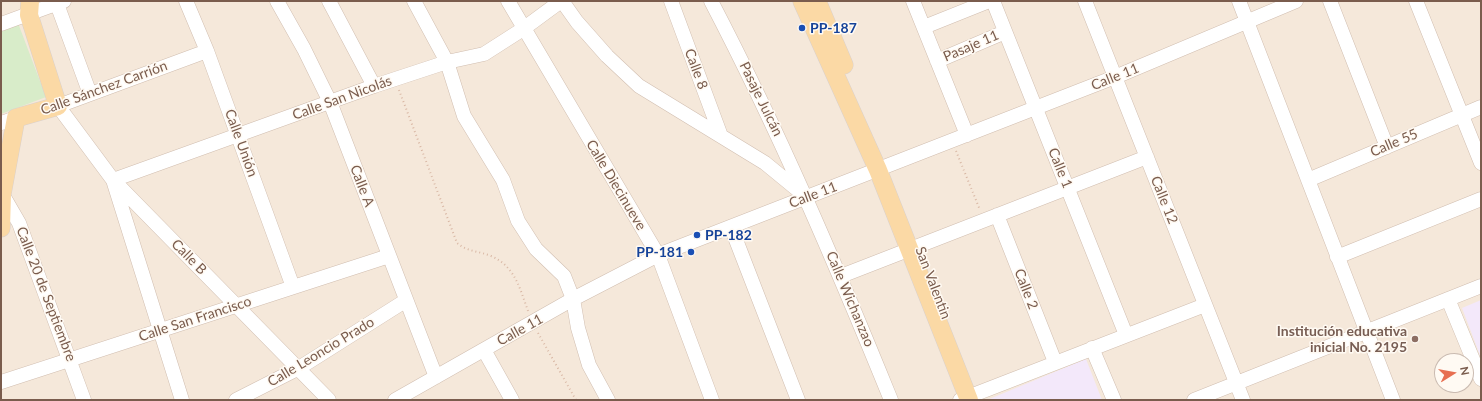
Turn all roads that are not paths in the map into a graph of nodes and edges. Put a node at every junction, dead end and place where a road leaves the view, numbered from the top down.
1 (186, 1) edge
2 (277, 1) edge
3 (329, 1) edge
4 (414, 1) edge
5 (508, 1) edge
6 (562, 1) edge
7 (671, 1) edge
8 (712, 1) edge
9 (802, 1) edge
10 (817, 1) edge
11 (913, 1) edge
12 (989, 1) edge
13 (993, 1) edge
14 (1084, 1) edge
15 (1238, 1) edge
16 (1296, 1) edge
17 (1330, 1) edge
18 (1416, 1) edge
19 (60, 2) edge
20 (27, 6) edge
21 (1247, 23) junction
22 (1, 24) edge
23 (924, 27) junction
24 (523, 29) junction
25 (1005, 32) junction
26 (207, 50) junction
27 (937, 61) junction
28 (447, 62) junction
29 (1115, 78) junction
30 (374, 86) junction
31 (90, 94) junction
32 (330, 102) junction
33 (58, 106) junction
34 (1481, 107) edge
35 (1036, 108) junction
36 (1461, 115) junction
37 (9, 120) edge
38 (238, 135) junction
39 (967, 135) junction
40 (721, 136) junction
41 (1387, 147) junction
42 (1146, 156) junction
43 (1481, 163) edge
44 (882, 168) junction
45 (113, 180) junction
46 (1308, 180) junction
47 (1068, 188) junction
48 (2, 193) edge
49 (807, 198) junction
50 (1481, 199) edge
51 (991, 217) junction
52 (1, 222) edge
53 (731, 227) junction
54 (914, 247) junction
55 (389, 256) junction
56 (658, 256) junction
57 (1337, 257) junction
58 (841, 276) junction
59 (1481, 286) edge
60 (293, 287) junction
61 (573, 299) junction
62 (1448, 299) junction
63 (405, 301) junction
64 (1205, 305) junction
65 (237, 306) junction
66 (161, 330) junction
67 (1366, 332) junction
68 (1126, 335) junction
69 (1092, 348) junction
70 (484, 350) junction
71 (71, 360) junction
72 (1055, 362) junction
73 (299, 368) junction
74 (436, 377) junction
75 (1481, 379) edge
76 (1, 382) edge
77 (1236, 383) junction
78 (970, 398) edge
79 (84, 400) edge
80 (182, 400) edge
81 (236, 400) edge
82 (329, 400) edge
83 (395, 400) edge
84 (511, 400) edge
85 (608, 400) edge
86 (712, 400) edge
87 (798, 400) edge
88 (891, 400) edge
89 (1114, 400) edge
90 (1194, 400) edge
91 (1243, 400) edge
92 (1393, 400) edge

1 - 26 street, Calle Unión
2 - 32 street, Calle A
3 - 30 street
4 - 28 street
5 - 24 street, Calle Diecinueve
6 - 24 street, Calle San Nicolás
6 - 40 street
7 - 40 street, Calle 8
8 - 49 street, Pasaje Julcán
9 - 44 main road
10 - 44 main road
11 - 23 street
12 - 23 street
13 - 25 street, Calle 1
14 - 29 street, Calle 12
15 - 21 street
16 - 21 street, Calle 11
17 - 41 street
18 - 36 street
19 - 20 street
19 - 31 street
20 - 22 street
20 - 33 main road
21 - 29 street, Calle 11
21 - 46 street
23 - 27 street
24 - 28 street, Calle San Nicolás
24 - 56 street, Calle Diecinueve
25 - 27 street, Pasaje 11
25 - 35 street, Calle 1
26 - 31 street, Calle Sánchez Carrión
26 - 38 street, Calle Unión
27 - 39 street
28 - 30 street, Calle San Nicolás
28 - 61 street
29 - 35 street, Calle 11
29 - 42 street, Calle 12
30 - 32 street, Calle San Nicolás
31 - 33 street, Calle Sánchez Carrión
32 - 38 street, Calle San Nicolás
32 - 55 street, Calle A
33 - 37 main road, Calle Sánchez Carrión
33 - 45 street, Calle B
34 - 36 street, Calle 55
35 - 39 street, Calle 11
35 - 47 street, Calle 1
36 - 41 street, Calle 55
36 - 43 street
37 - 48 main road
38 - 45 street, Calle San Nicolás
38 - 60 street, Calle Unión
39 - 44 street, Calle 11
40 - 49 street
41 - 46 street, Calle 55
42 - 47 street
42 - 64 street, Calle 12
44 - 49 street, Calle 11
44 - 54 main road, San Valentin
45 - 65 street, Calle B
45 - 66 street
46 - 57 street
47 - 51 street
47 - 68 street, Calle 1
48 - 52 main road
48 - 71 street, Calle 20 de Septiembre
49 - 53 street, Calle 11
49 - 58 street, Calle Wichanzao
50 - 57 street
51 - 54 street
51 - 72 street, Calle 2
53 - 56 street, Calle 11
53 - 87 street
54 - 58 street
54 - 78 main road, San Valentin
55 - 60 street, Calle San Francisco
55 - 63 street, Calle A
56 - 61 street, Calle 11
56 - 86 street, Calle Diecinueve
57 - 67 street
58 - 88 street, Calle Wichanzao
59 - 62 street
60 - 65 street, Calle San Francisco
61 - 70 street, Calle 11
61 - 85 street
62 - 67 street
62 - 75 street
63 - 73 street, Calle Leoncio Prado
63 - 74 street, Calle A
64 - 68 street
64 - 77 street, Calle 12
65 - 66 street, Calle San Francisco
65 - 73 street, Calle B
66 - 71 street, Calle San Francisco
66 - 80 street
67 - 77 street
67 - 92 street
68 - 69 street
69 - 72 street
69 - 89 street
70 - 74 street, Calle 11
70 - 84 street
71 - 76 street, Calle San Francisco
71 - 79 street, Calle 20 de Septiembre
72 - 78 street
73 - 81 street, Calle Leoncio Prado
73 - 82 street, Calle B
74 - 83 street, Calle 11
77 - 90 street
77 - 91 street, Calle 12

